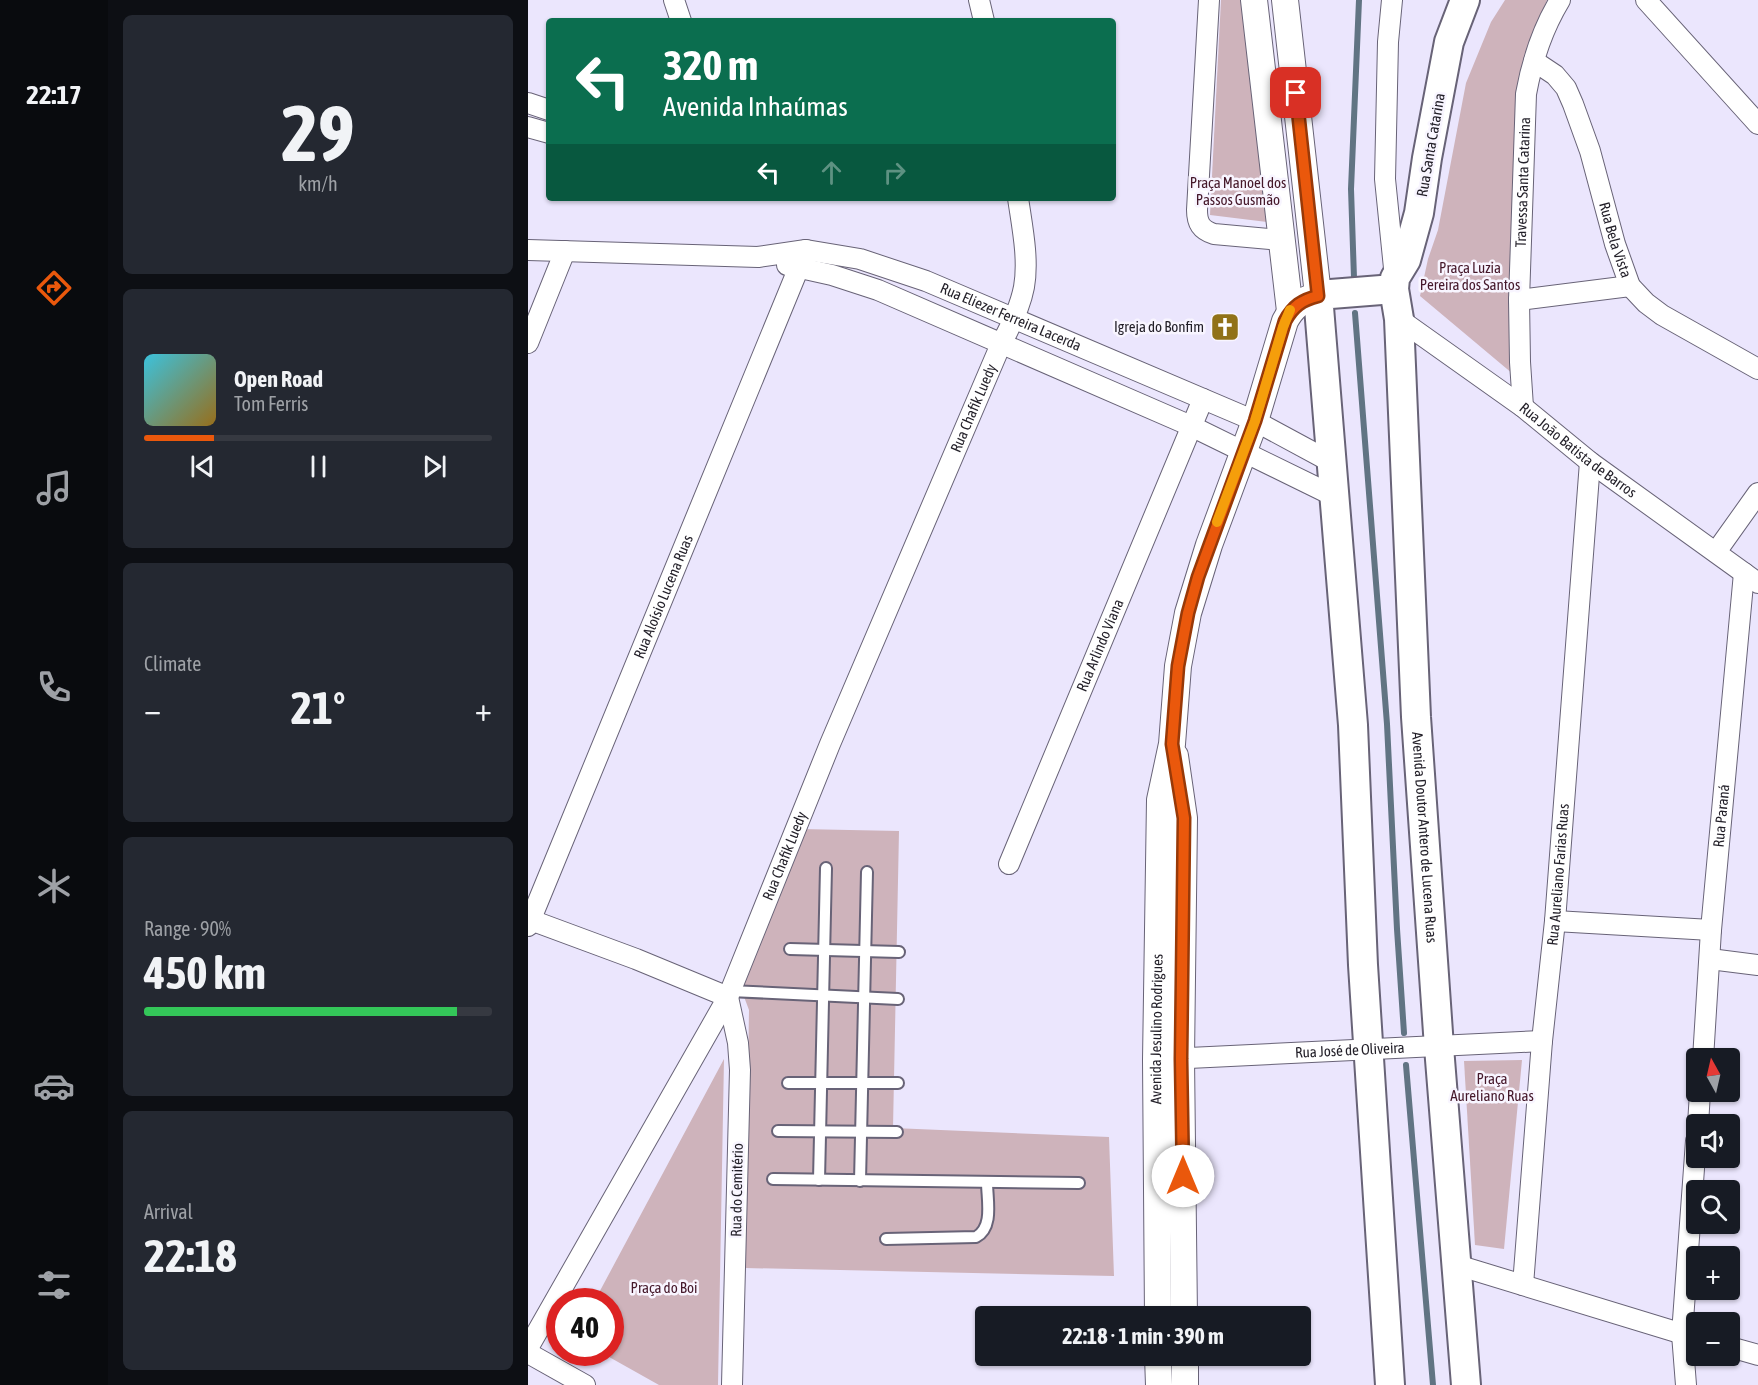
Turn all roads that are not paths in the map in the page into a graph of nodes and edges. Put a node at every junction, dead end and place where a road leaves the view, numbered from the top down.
1 (674, 0) edge
2 (979, 0) edge
3 (1209, 0) edge
4 (1254, 0) edge
5 (1285, 0) edge
6 (1392, 0) edge
7 (1465, 0) edge
8 (1560, 0) edge
9 (1646, 0) edge
10 (680, 18) edge
11 (983, 18) edge
12 (1534, 61) junction
13 (528, 103) edge
14 (546, 109) edge
15 (1758, 124) edge
16 (528, 127) edge
17 (546, 132) edge
18 (1018, 201) edge
19 (1281, 240) junction
20 (806, 249) junction
21 (528, 250) edge
22 (565, 250) junction
23 (759, 257) junction
24 (798, 268) junction
25 (1395, 283) junction
26 (1630, 286) junction
27 (1318, 296) junction
28 (1520, 300) junction
29 (1290, 311) junction
30 (1014, 319) junction
31 (1399, 319) junction
32 (528, 344) edge
33 (1001, 344) junction
34 (1758, 369) edge
35 (1203, 399) junction
36 (1523, 406) junction
37 (1255, 421) junction
38 (1191, 426) junction
39 (1243, 451) junction
40 (1331, 462) junction
41 (1590, 462) junction
42 (1758, 493) edge
43 (1334, 496) junction
44 (1716, 552) junction
45 (1751, 578) edge
46 (1172, 744) junction
47 (1009, 864) dead end
48 (825, 868) dead end
49 (867, 872) dead end
50 (1555, 921) junction
51 (529, 922) edge
52 (1711, 930) junction
53 (790, 949) dead end
54 (824, 950) junction
55 (866, 951) junction
56 (899, 952) dead end
57 (1710, 959) junction
58 (1758, 965) edge
59 (729, 994) junction
60 (823, 996) junction
61 (864, 998) junction
62 (898, 999) dead end
63 (1542, 1041) junction
64 (1439, 1047) junction
65 (1703, 1048) edge
66 (1370, 1051) junction
67 (1181, 1059) junction
68 (1156, 1060) junction
69 (788, 1083) dead end
70 (821, 1083) junction
71 (862, 1083) junction
72 (898, 1083) dead end
73 (820, 1130) junction
74 (778, 1131) dead end
75 (861, 1131) junction
76 (897, 1132) dead end
77 (1695, 1168) edge
78 (773, 1179) dead end
79 (819, 1180) junction
80 (860, 1181) junction
81 (987, 1182) junction
82 (1079, 1183) dead end
83 (886, 1239) dead end
84 (1457, 1265) junction
85 (1522, 1285) junction
86 (1158, 1306) edge
87 (1184, 1306) edge
88 (1690, 1312) edge
89 (1686, 1335) edge
90 (528, 1348) edge
91 (1740, 1350) edge
92 (528, 1353) edge
93 (1758, 1355) edge
94 (1158, 1366) edge
95 (1185, 1366) edge
96 (1687, 1366) edge
97 (585, 1385) edge
98 (732, 1385) edge
99 (1159, 1385) edge
100 (1185, 1385) edge
101 (1390, 1385) edge
102 (1466, 1385) edge
103 (1686, 1385) edge

1 - 10 street
2 - 11 street
3 - 19 street
4 - 19 street
5 - 27 street
6 - 25 street
7 - 25 main road, Rua Santa Catarina
8 - 12 street, Travessa Santa Catarina
9 - 15 street
12 - 26 street, Rua Bela Vista
12 - 28 street, Travessa Santa Catarina
13 - 14 street
16 - 17 street
18 - 30 street, Rua Chafik Luedy
19 - 29 street
20 - 23 street, Rua Eliezer Ferreira Lacerda
20 - 24 street, Rua Aloísio Lucena Ruas
20 - 30 street, Rua Eliezer Ferreira Lacerda
21 - 22 street, Rua Eliezer Ferreira Lacerda
22 - 23 street, Rua Eliezer Ferreira Lacerda
22 - 32 street
23 - 24 street, Rua Eliezer Ferreira Lacerda
24 - 33 street, Rua Eliezer Ferreira Lacerda
24 - 51 street, Rua Aloísio Lucena Ruas
25 - 27 main road
25 - 31 main road, Avenida Doutor Antero de Lucena Ruas
26 - 28 street
26 - 34 street, Rua Bela Vista
27 - 29 street
27 - 40 main road
28 - 36 street, Travessa Santa Catarina
29 - 37 street, Avenida Jesulino Rodrigues
30 - 33 street, Rua Chafik Luedy
30 - 35 street, Rua Eliezer Ferreira Lacerda
31 - 36 street, Rua João Batista de Barros
31 - 64 main road, Avenida Doutor Antero de Lucena Ruas
33 - 38 street, Rua Eliezer Ferreira Lacerda
33 - 59 street, Rua Chafik Luedy
35 - 37 street, Rua Eliezer Ferreira Lacerda
35 - 38 street, Rua Arlindo Viana
36 - 41 street, Rua João Batista de Barros
37 - 39 street, Avenida Jesulino Rodrigues
37 - 40 street, Rua Eliezer Ferreira Lacerda
38 - 39 street, Rua Eliezer Ferreira Lacerda
38 - 47 street, Rua Arlindo Viana
39 - 43 street, Rua Eliezer Ferreira Lacerda
39 - 46 street, Avenida Jesulino Rodrigues
40 - 43 main road
41 - 44 street, Rua João Batista de Barros
41 - 50 street, Rua Aureliano Farias Ruas
42 - 44 street
43 - 66 main road
44 - 45 street, Rua João Batista de Barros
45 - 52 street, Rua Paraná
46 - 67 street, Avenida Jesulino Rodrigues
46 - 68 street, Avenida Jesulino Rodrigues
48 - 54 lane
49 - 55 lane
50 - 52 street
50 - 63 street, Rua Aureliano Farias Ruas
51 - 59 street
52 - 57 street, Rua Paraná
53 - 54 lane
54 - 55 lane
54 - 60 lane
55 - 56 lane
55 - 61 lane
57 - 58 street
57 - 65 street, Rua Paraná
59 - 60 lane
59 - 90 street, Rua Chafik Luedy
59 - 98 street, Rua do Cemitério
60 - 61 lane
60 - 70 lane
61 - 62 lane
61 - 71 lane
63 - 64 street, Rua José de Oliveira
63 - 85 street, Rua Aureliano Farias Ruas
64 - 66 street, Rua José de Oliveira
64 - 84 main road, Avenida Doutor Antero de Lucena Ruas
66 - 67 street, Rua José de Oliveira
66 - 101 main road
67 - 68 street, Rua José de Oliveira
67 - 87 street, Avenida Jesulino Rodrigues
68 - 86 street, Avenida Jesulino Rodrigues
69 - 70 lane
70 - 71 lane
70 - 73 lane
71 - 72 lane
71 - 75 lane
73 - 74 lane
73 - 75 lane
73 - 79 lane
75 - 76 lane
75 - 80 lane
77 - 88 street
78 - 79 lane
79 - 80 lane
80 - 81 lane
81 - 82 lane
81 - 83 lane
84 - 85 street
84 - 102 main road, Avenida Doutor Antero de Lucena Ruas
85 - 89 street
91 - 93 street
92 - 97 street
94 - 99 street
95 - 100 street
96 - 103 street

